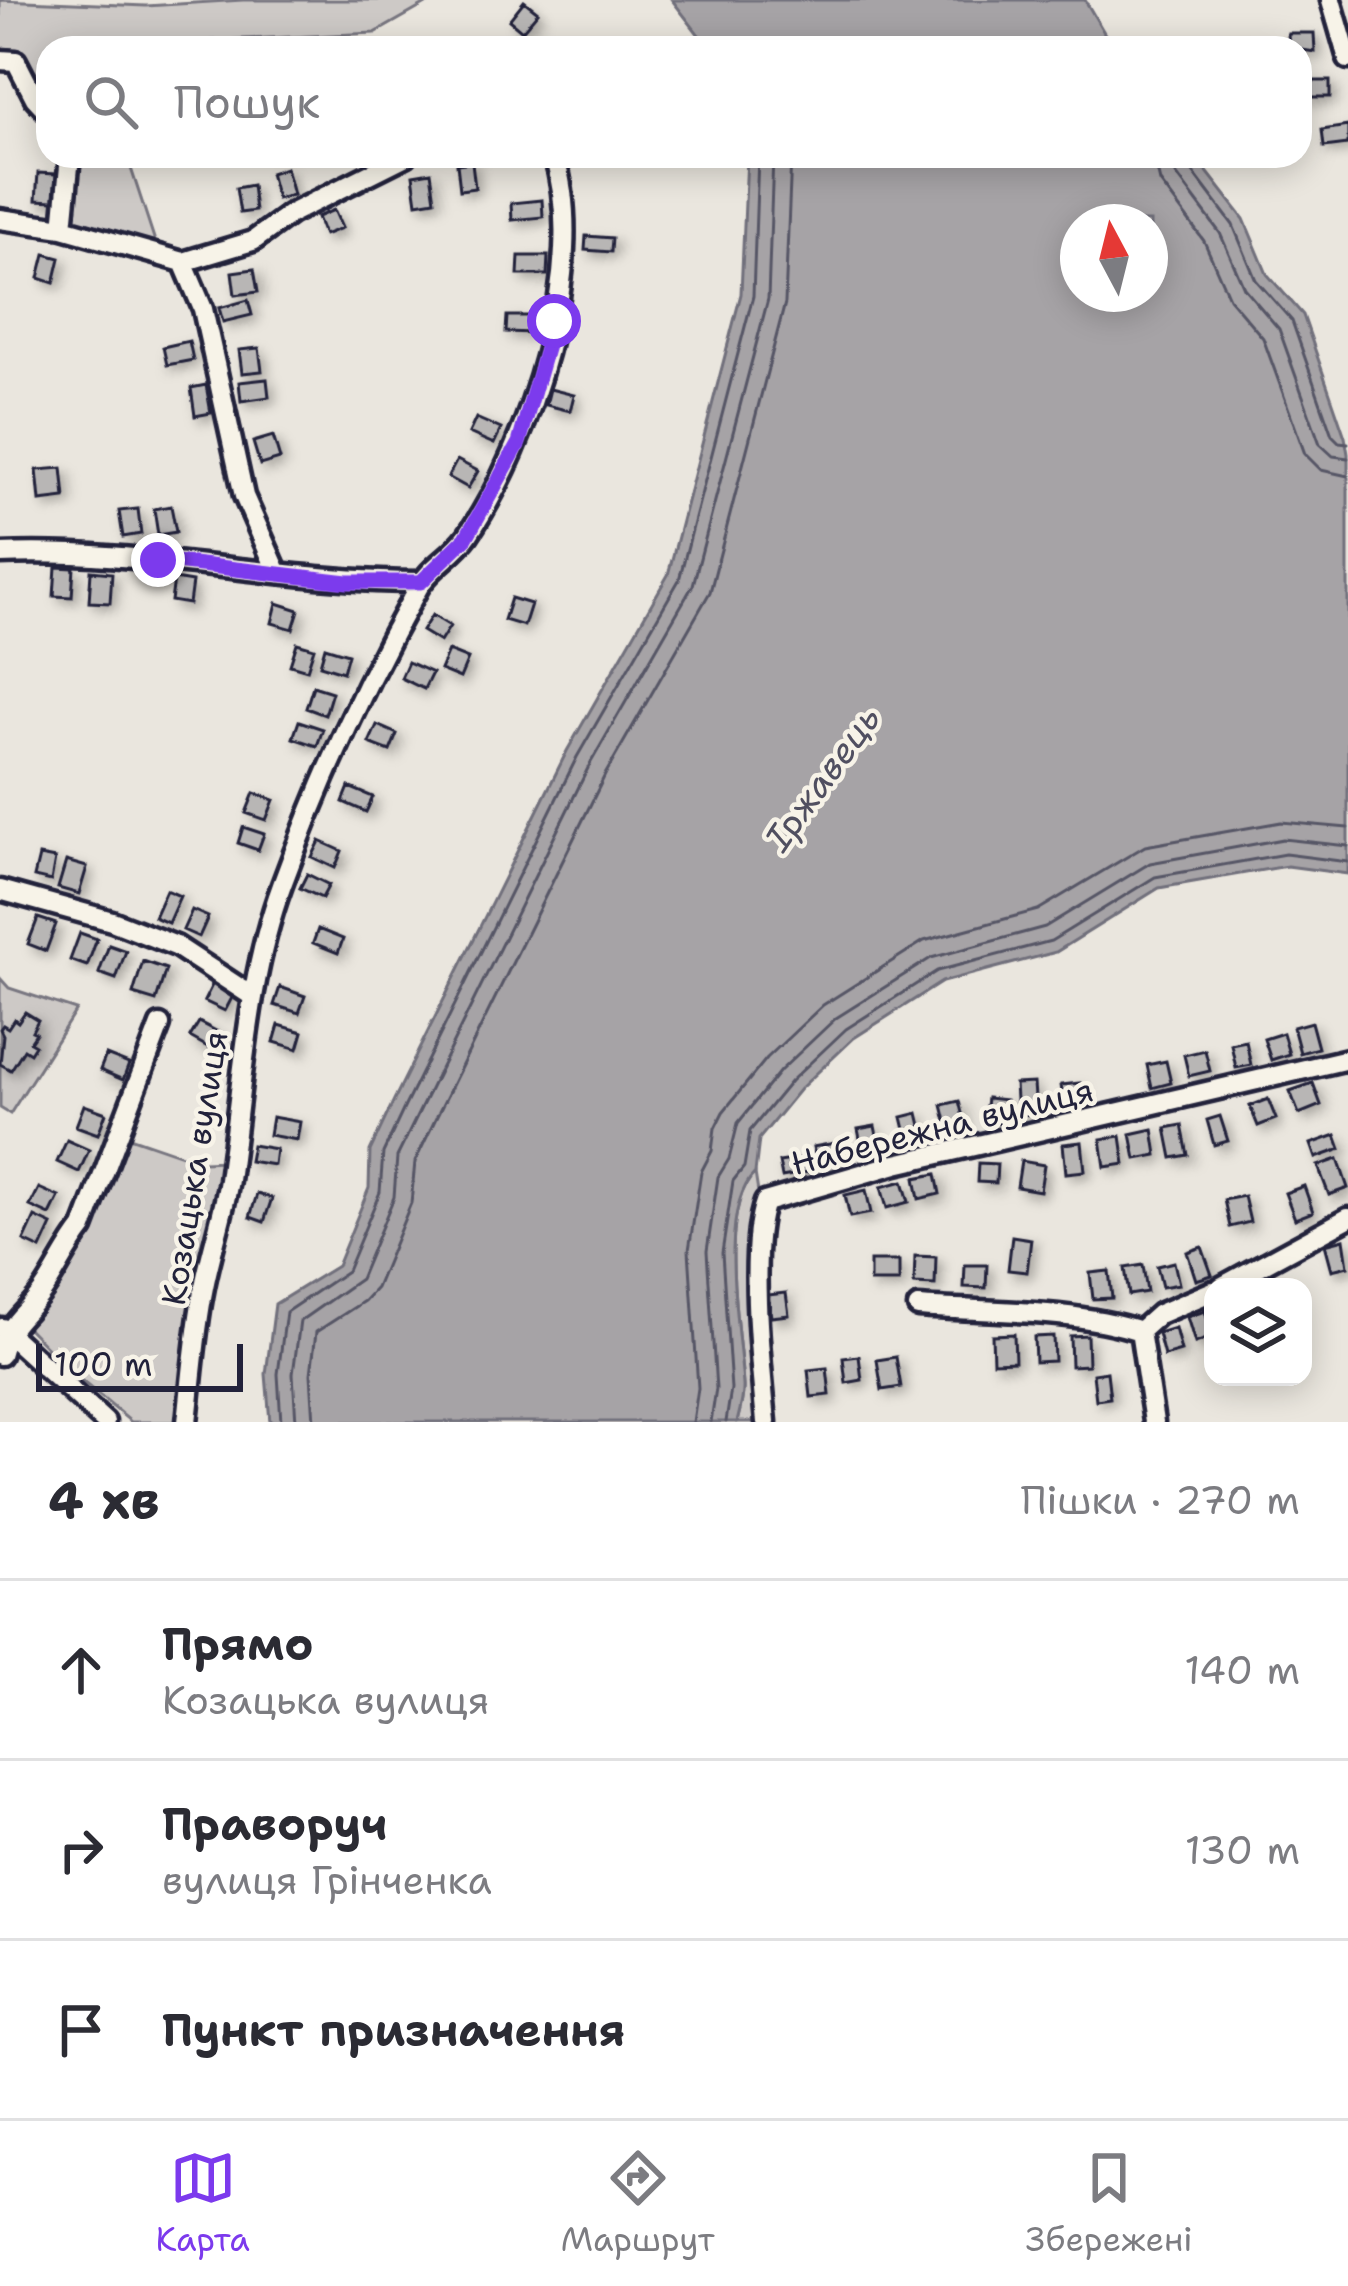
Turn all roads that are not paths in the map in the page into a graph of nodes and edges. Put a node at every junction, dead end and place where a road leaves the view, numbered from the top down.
1 (1331, 0) edge
2 (1348, 58) edge
3 (0, 60) edge
4 (36, 93) edge
5 (69, 168) edge
6 (382, 168) edge
7 (558, 168) edge
8 (0, 219) edge
9 (63, 228) junction
10 (183, 262) junction
11 (0, 554) edge
12 (278, 571) junction
13 (421, 582) junction
14 (0, 890) edge
15 (252, 996) junction
16 (160, 1025) dead end
17 (1348, 1059) edge
18 (1348, 1218) edge
19 (1238, 1278) edge
20 (1204, 1295) edge
21 (918, 1307) dead end
22 (3, 1328) edge
23 (1140, 1331) junction
24 (0, 1355) edge
25 (105, 1422) edge
26 (187, 1422) edge
27 (766, 1422) edge
28 (1154, 1422) edge

1 - 2 street
3 - 4 street
5 - 9 street
6 - 10 street
7 - 13 street, Козацька вулиця
8 - 9 street
9 - 10 street
10 - 12 street
11 - 12 street
12 - 13 street
13 - 15 street, Козацька вулиця
14 - 15 street, Козацька вулиця
15 - 26 street, Козацька вулиця
16 - 22 street
17 - 27 street, Набережна вулиця
18 - 19 street
20 - 23 street
21 - 23 street
22 - 24 street
22 - 25 street
23 - 28 street

